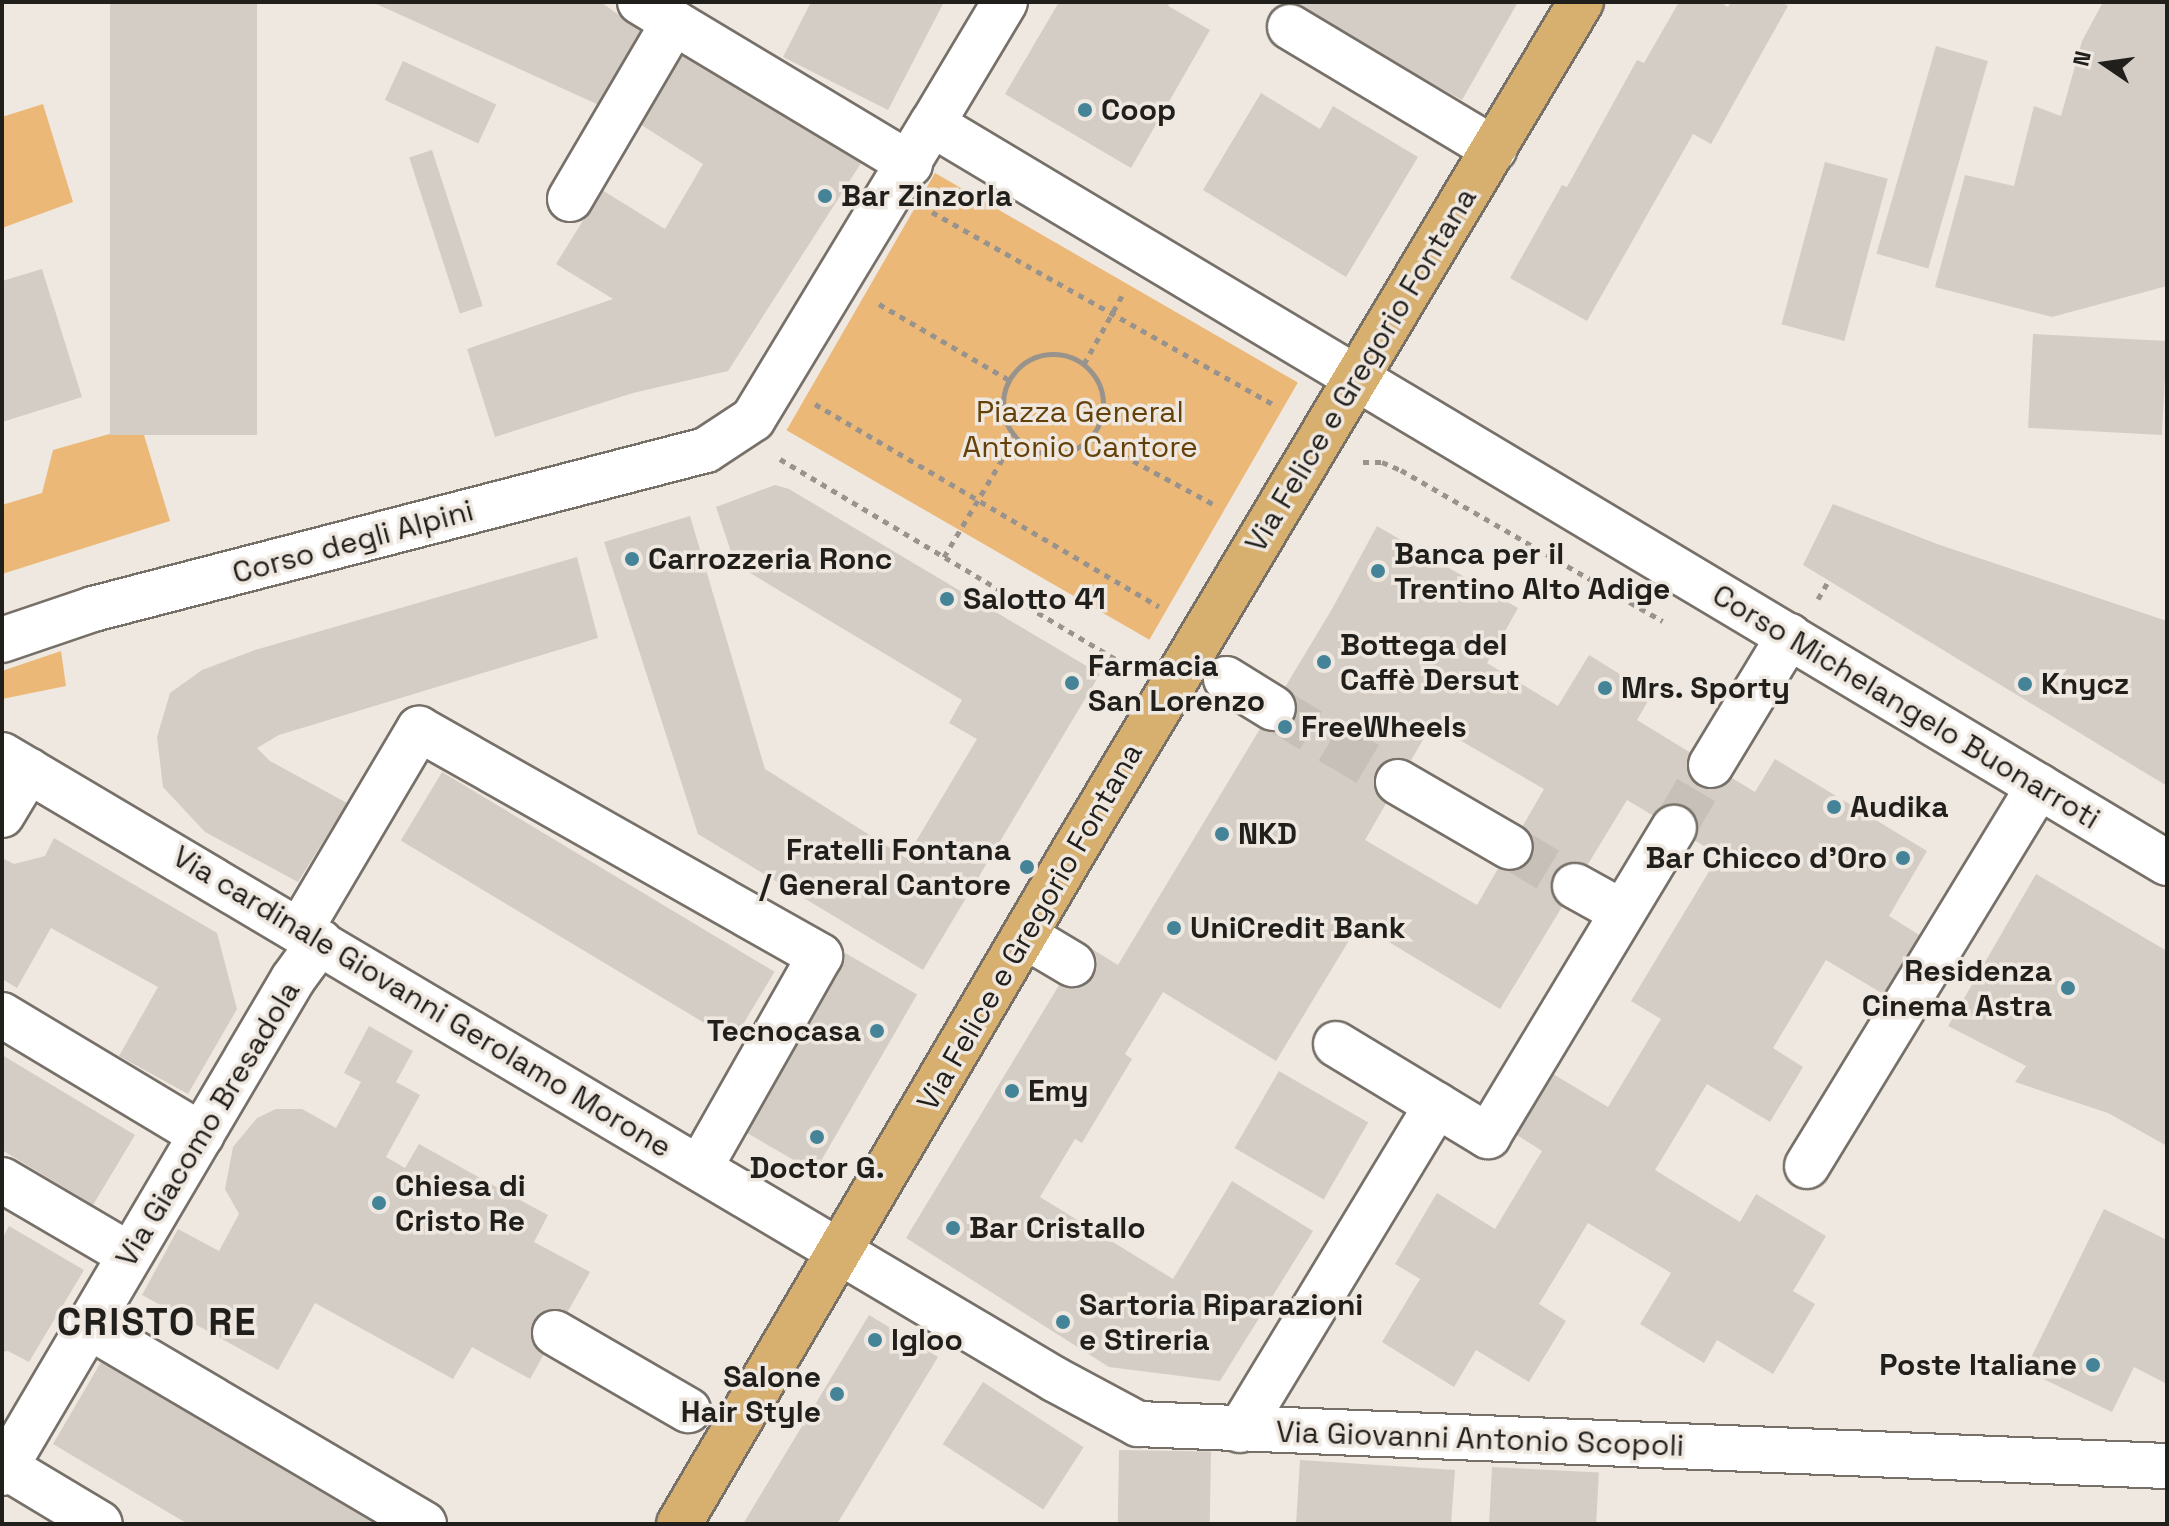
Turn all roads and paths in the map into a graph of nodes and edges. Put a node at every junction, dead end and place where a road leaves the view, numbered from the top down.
1 (1005, 2) edge
2 (1581, 2) edge
3 (650, 8) edge
4 (1290, 27) dead end
5 (932, 124) junction
6 (1494, 149) junction
7 (910, 164) junction
8 (570, 199) dead end
9 (928, 210) dead end
10 (1147, 252) junction
11 (874, 301) dead end
12 (1111, 313) junction
13 (1084, 364) junction
14 (1357, 377) junction
15 (1009, 380) junction
16 (815, 404) dead end
17 (1276, 406) dead end
18 (1015, 438) junction
19 (1091, 438) junction
20 (778, 459) dead end
21 (1352, 464) dead end
22 (979, 500) junction
23 (1217, 506) dead end
24 (944, 557) junction
25 (1829, 580) dead end
26 (1159, 607) dead end
27 (1802, 620) junction
28 (1675, 629) dead end
29 (2, 640) edge
30 (1125, 665) dead end
31 (1226, 679) dead end
32 (1273, 708) tunnel mouth
33 (16, 762) edge
34 (1711, 765) tunnel mouth
35 (1398, 782) tunnel mouth
36 (2039, 786) junction
37 (2, 815) edge
38 (1674, 828) tunnel mouth
39 (1510, 847) tunnel mouth
40 (2167, 863) edge
41 (1575, 886) tunnel mouth
42 (1622, 912) junction
43 (310, 936) junction
44 (1025, 936) junction
45 (1072, 964) dead end
46 (2, 1015) edge
47 (1336, 1044) dead end
48 (1437, 1105) junction
49 (202, 1135) junction
50 (1807, 1166) dead end
51 (700, 1167) junction
52 (2, 1180) edge
53 (841, 1250) junction
54 (130, 1255) junction
55 (88, 1326) junction
56 (555, 1333) dead end
57 (688, 1410) dead end
58 (1240, 1430) junction
59 (2167, 1466) edge
60 (3, 1468) edge
61 (100, 1524) edge
62 (424, 1524) edge
63 (679, 1524) edge

1 - 5 street
2 - 6 main road, Via Felice e Gregorio Fontana
3 - 7 street
3 - 8 street
4 - 6 street
5 - 7 street
5 - 10 street
6 - 14 main road, Via Felice e Gregorio Fontana
7 - 29 street, Corso degli Alpini
9 - 12 path
10 - 12 path
10 - 14 street
11 - 15 path
12 - 13 path
12 - 17 path
13 - 15 path
13 - 19 path
14 - 27 street, Corso Michelangelo Buonarroti
14 - 44 main road, Via Felice e Gregorio Fontana
15 - 18 path
16 - 22 path
18 - 19 path
18 - 22 path
19 - 23 path
20 - 24 path
21 - 28 path
22 - 24 path
22 - 26 path
24 - 30 path
25 - 27 path
27 - 34 street
27 - 36 street, Corso Michelangelo Buonarroti
31 - 32 street
33 - 37 street
33 - 43 street, Via cardinale Giovanni Gerolamo Morone
35 - 39 street
36 - 40 street, Corso Michelangelo Buonarroti
36 - 50 street
38 - 42 street
41 - 42 street
42 - 48 street
43 - 49 street, Via Giacomo Bresadola
43 - 51 street, Via cardinale Giovanni Gerolamo Morone
43 - 51 street, Via Giacomo Bresadola
44 - 45 street
44 - 53 main road, Via Felice e Gregorio Fontana
46 - 49 street
47 - 48 street
48 - 58 street
49 - 54 street, Via Giacomo Bresadola
51 - 53 street, Via cardinale Giovanni Gerolamo Morone
52 - 54 street
53 - 58 street, Via Giovanni Antonio Scopoli
53 - 63 main road, Via Felice e Gregorio Fontana
54 - 55 street, Via Giacomo Bresadola
55 - 60 street, Via Giacomo Bresadola
55 - 62 street
56 - 57 street
58 - 59 street, Via Giovanni Antonio Scopoli
60 - 61 street

